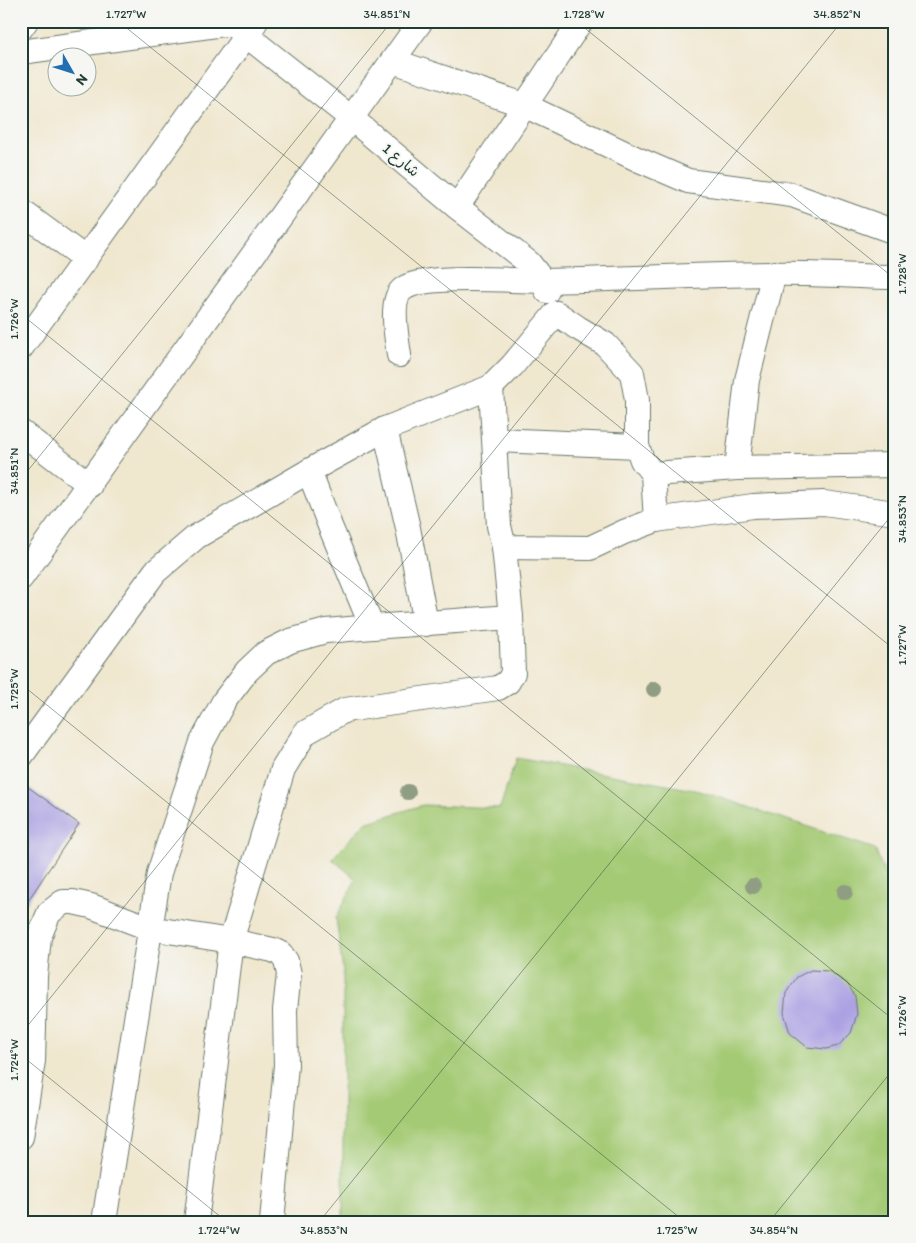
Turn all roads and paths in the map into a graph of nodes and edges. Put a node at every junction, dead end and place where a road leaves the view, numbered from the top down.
1 (26, 21) edge
2 (421, 21) edge
3 (581, 21) edge
4 (241, 25) edge
5 (21, 28) edge
6 (21, 52) edge
7 (393, 61) junction
8 (524, 105) junction
9 (351, 118) junction
10 (457, 207) junction
11 (21, 211) edge
12 (895, 232) edge
13 (86, 259) junction
14 (774, 274) junction
15 (895, 276) edge
16 (543, 281) junction
17 (556, 313) junction
18 (21, 348) edge
19 (398, 355) dead end
20 (491, 387) junction
21 (385, 429) junction
22 (21, 432) edge
23 (496, 440) junction
24 (637, 446) junction
25 (895, 465) edge
26 (737, 468) junction
27 (309, 471) junction
28 (653, 474) junction
29 (90, 484) junction
30 (895, 513) edge
31 (656, 520) junction
32 (504, 547) junction
33 (21, 578) edge
34 (511, 617) junction
35 (426, 624) junction
36 (372, 627) junction
37 (21, 756) edge
38 (149, 928) junction
39 (231, 941) junction
40 (21, 998) edge
41 (34, 1026) junction
42 (27, 1060) edge
43 (21, 1137) edge
44 (104, 1222) edge
45 (196, 1222) edge
46 (272, 1222) edge

1 - 5 street
2 - 7 street
3 - 8 street
4 - 6 street
4 - 9 street, شارع 1
4 - 13 street
7 - 8 street
7 - 9 street
8 - 10 street
8 - 12 street
9 - 10 street, شارع 1
9 - 29 street
10 - 16 street, شارع 1
11 - 13 street
13 - 18 street
14 - 15 street
14 - 16 street
14 - 26 street
16 - 17 street, شارع 1
16 - 19 street
17 - 20 street
17 - 24 street
20 - 21 street
20 - 23 street
21 - 27 street
21 - 35 street
22 - 29 street
23 - 24 street
23 - 32 street
24 - 28 street
25 - 26 street
26 - 28 street
27 - 36 street
27 - 37 street
28 - 31 street
29 - 33 street
30 - 31 street
31 - 32 street
32 - 34 street
34 - 35 street
34 - 39 street
35 - 36 street
36 - 38 street
38 - 39 street
38 - 41 street
38 - 44 street
39 - 45 street
39 - 46 street
40 - 41 street
41 - 42 street
42 - 43 street

